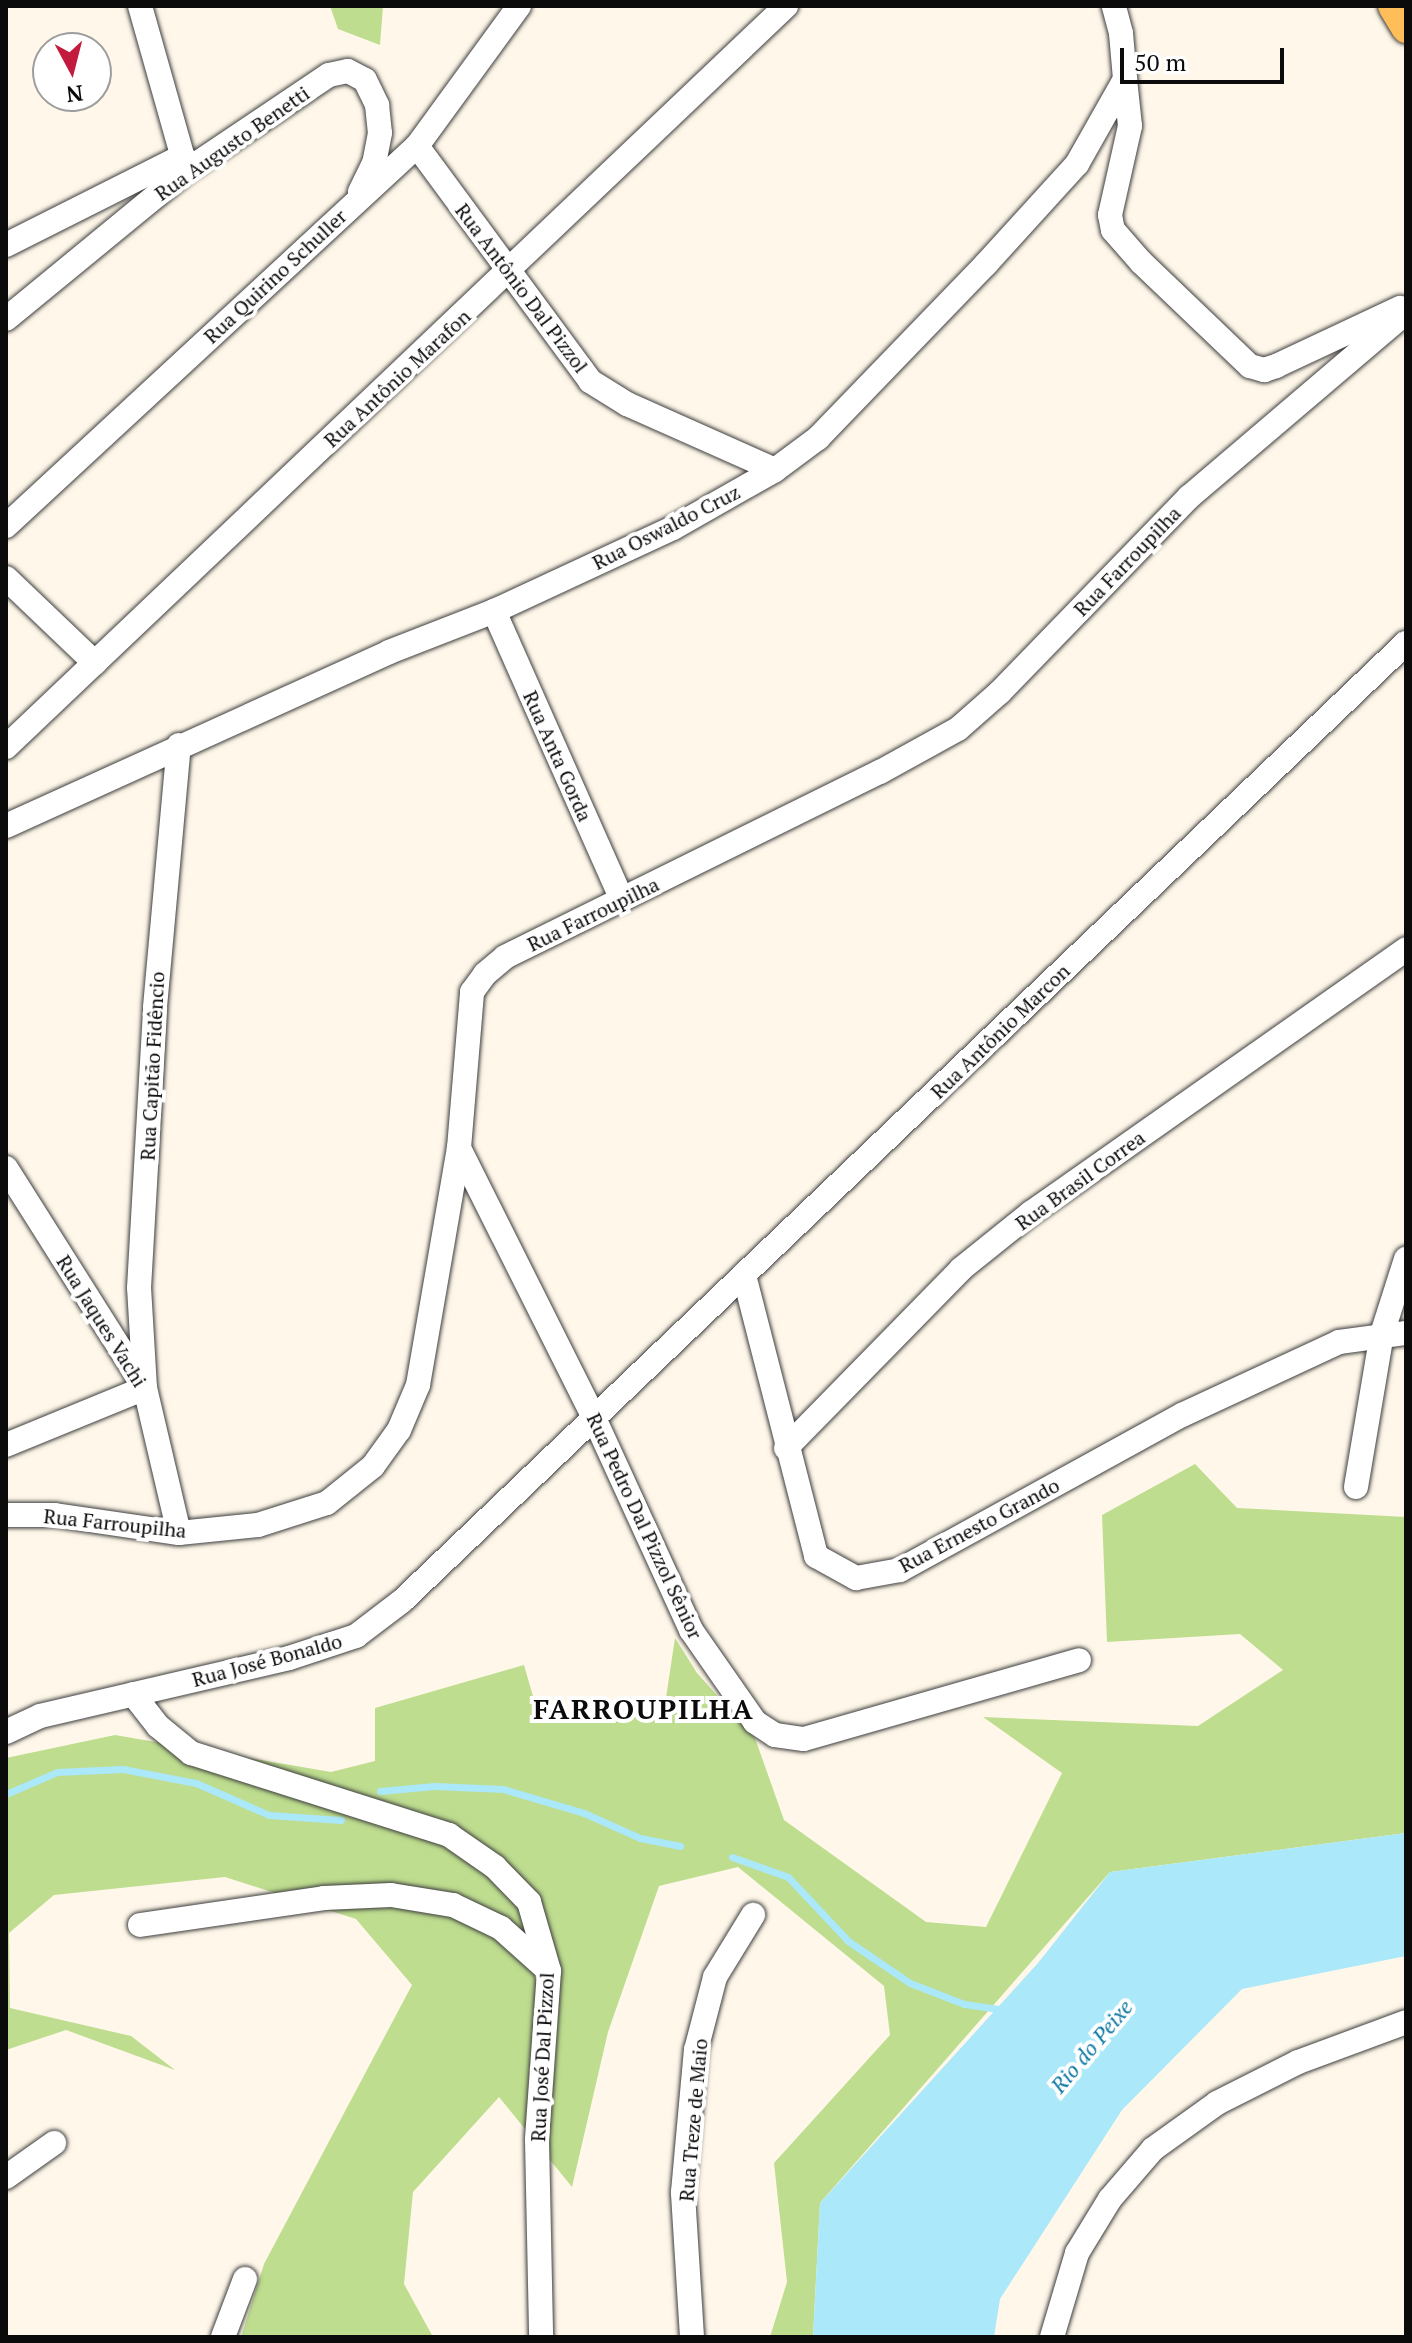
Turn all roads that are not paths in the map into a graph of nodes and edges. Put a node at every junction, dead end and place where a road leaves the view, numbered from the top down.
1 (140, 6) edge
2 (519, 6) edge
3 (786, 6) edge
4 (1114, 6) edge
5 (1393, 6) edge
6 (1406, 28) edge
7 (1125, 79) junction
8 (417, 146) junction
9 (185, 164) junction
10 (356, 201) junction
11 (6, 245) edge
12 (509, 273) junction
13 (1406, 306) edge
14 (1406, 312) edge
15 (6, 319) edge
16 (775, 470) junction
17 (6, 526) edge
18 (6, 578) edge
19 (494, 611) junction
20 (1406, 643) edge
21 (95, 663) junction
22 (179, 745) junction
23 (6, 747) edge
24 (6, 826) edge
25 (622, 900) junction
26 (1406, 949) edge
27 (459, 1148) junction
28 (6, 1168) edge
29 (15, 1201) edge
30 (1406, 1259) edge
31 (744, 1275) junction
32 (1394, 1334) edge
33 (145, 1388) junction
34 (594, 1418) junction
35 (6, 1445) edge
36 (786, 1448) junction
37 (1356, 1487) dead end
38 (6, 1515) edge
39 (179, 1533) junction
40 (1079, 1660) dead end
41 (133, 1694) junction
42 (6, 1732) edge
43 (753, 1915) dead end
44 (140, 1925) dead end
45 (549, 1971) junction
46 (1406, 2022) edge
47 (54, 2143) dead end
48 (6, 2177) edge
49 (245, 2279) dead end
50 (223, 2337) edge
51 (541, 2337) edge
52 (692, 2337) edge
53 (1052, 2337) edge

1 - 9 street
2 - 8 street, Rua Quirino Schuller
3 - 12 street, Rua Antônio Marafon
4 - 7 street
5 - 6 main road
7 - 13 street
7 - 16 street, Rua Oswaldo Cruz
8 - 10 street, Rua Quirino Schuller
8 - 12 street, Rua Antônio Dal Pizzol
9 - 10 street, Rua Augusto Benetti
9 - 11 street
9 - 15 street, Rua Augusto Benetti
10 - 17 street, Rua Quirino Schuller
12 - 16 street, Rua Antônio Dal Pizzol
12 - 21 street, Rua Antônio Marafon
14 - 25 street, Rua Farroupilha
16 - 19 street, Rua Oswaldo Cruz
18 - 21 street
19 - 22 street, Rua Oswaldo Cruz
19 - 25 street, Rua Anta Gorda
20 - 31 street, Rua Antônio Marcon
21 - 23 street, Rua Antônio Marafon
22 - 24 street, Rua Oswaldo Cruz
22 - 33 street, Rua Capitão Fidêncio
25 - 27 street, Rua Farroupilha
26 - 36 street, Rua Brasil Correa
27 - 34 street, Rua Pedro Dal Pizzol Sênior
27 - 39 street, Rua Farroupilha
28 - 29 street, Rua Jaques Vachi
29 - 33 street, Rua Jaques Vachi
30 - 32 street
31 - 34 street, Rua Antônio Marcon
31 - 36 street, Rua Ernesto Grando
32 - 36 street, Rua Ernesto Grando
32 - 37 street
33 - 35 street
33 - 39 street, Rua Jaques Vachi
34 - 40 street, Rua Pedro Dal Pizzol Sênior
34 - 41 street, Rua José Bonaldo
38 - 39 street, Rua Farroupilha
41 - 42 street, Rua José Bonaldo
41 - 45 street, Rua José Dal Pizzol
43 - 52 street, Rua Treze de Maio
44 - 45 street
45 - 51 street, Rua José Dal Pizzol
46 - 53 street
47 - 48 street
49 - 50 street

